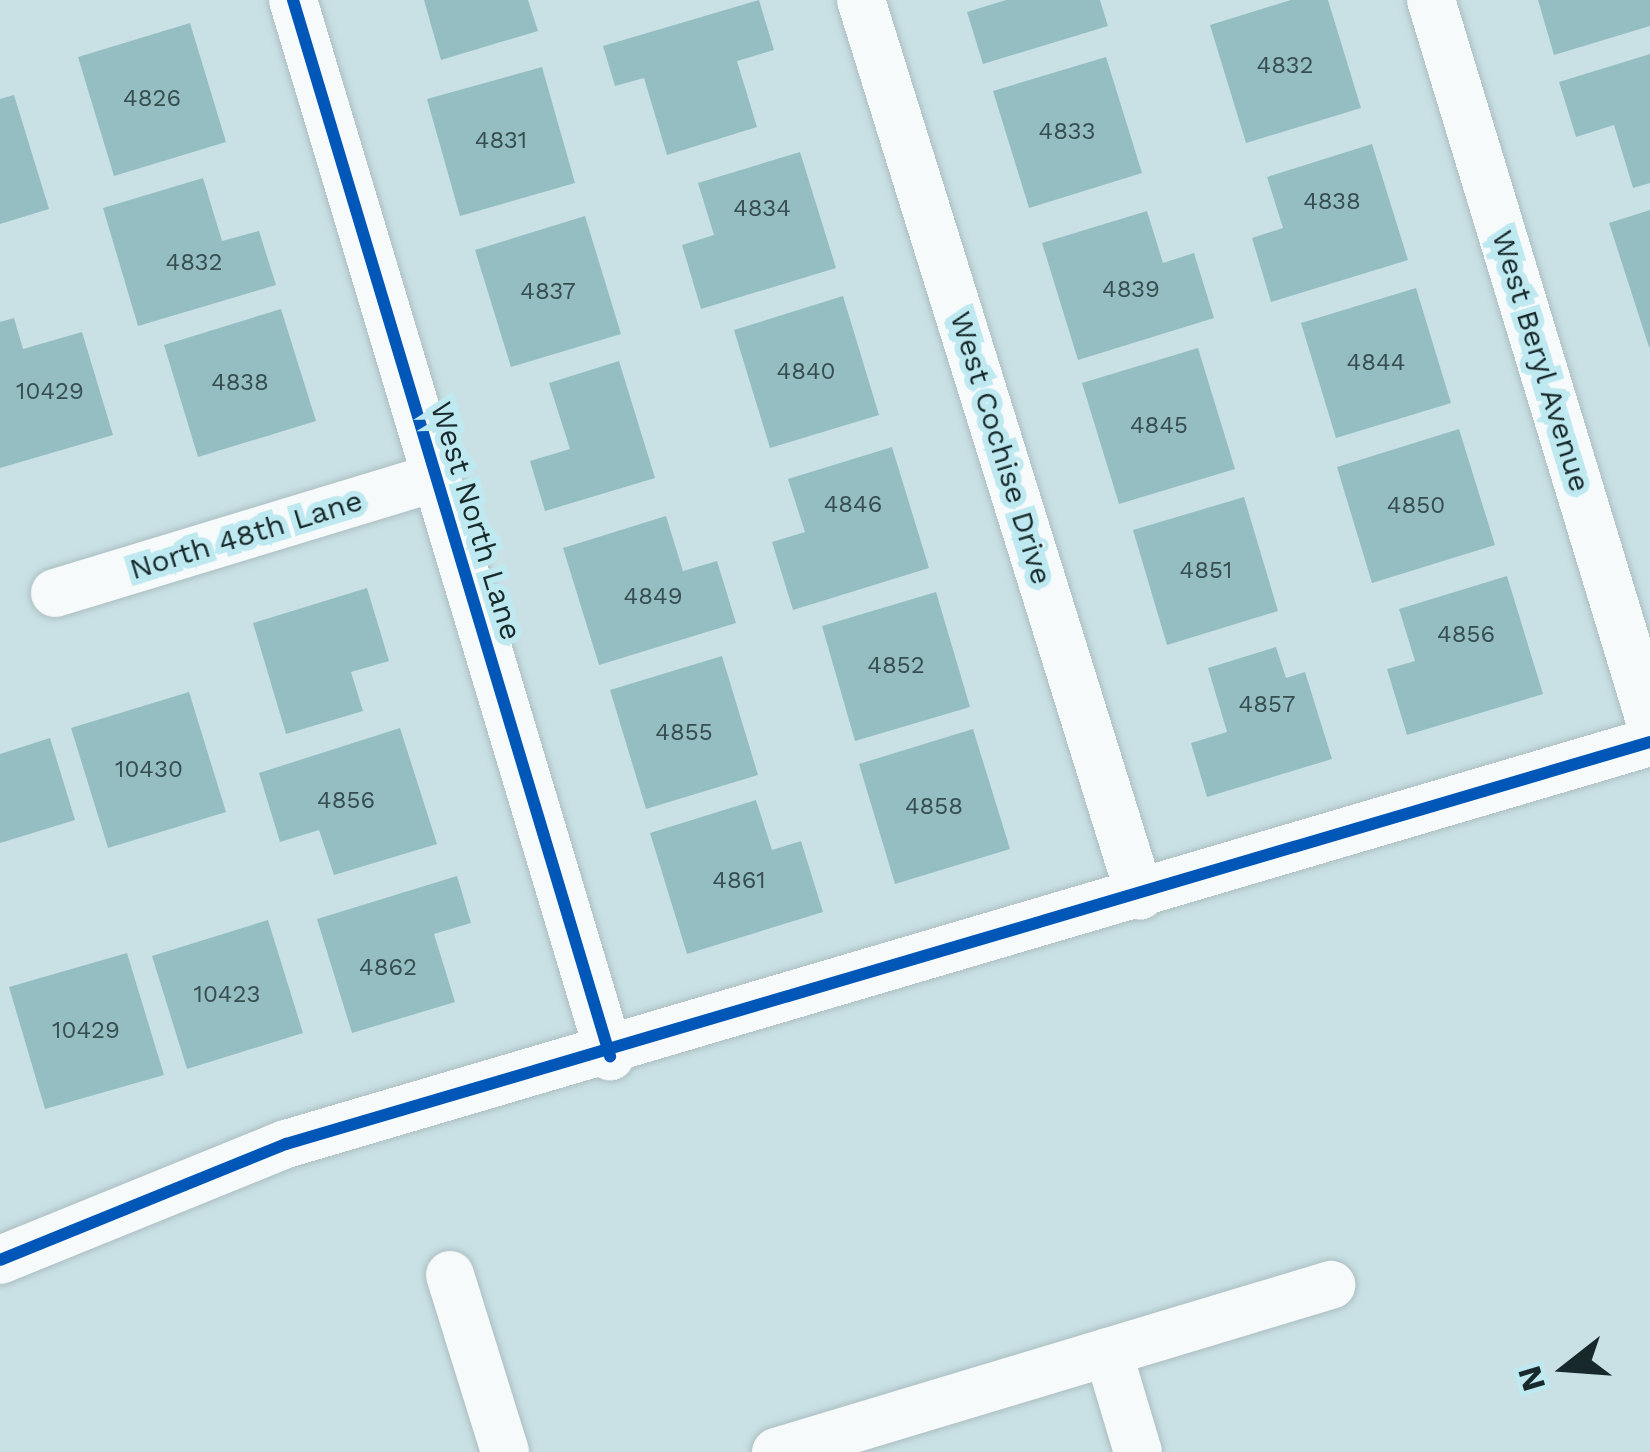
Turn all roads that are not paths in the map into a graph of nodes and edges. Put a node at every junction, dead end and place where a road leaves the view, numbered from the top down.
1 (293, 0) edge
2 (862, 0) edge
3 (1431, 0) edge
4 (438, 477) junction
5 (55, 593) dead end
6 (1650, 721) edge
7 (1650, 742) edge
8 (1140, 896) junction
9 (610, 1056) junction
10 (0, 1260) edge
11 (450, 1275) dead end
12 (1331, 1285) dead end
13 (1108, 1352) junction
14 (505, 1452) edge
15 (776, 1452) edge
16 (1138, 1452) edge

1 - 4 street, West North Lane
2 - 8 street, West Cochise Drive
3 - 6 street, West Beryl Avenue
4 - 5 street, North 48th Lane
4 - 9 street, West North Lane
7 - 8 street
8 - 9 street
9 - 10 street
11 - 14 street
12 - 13 street
13 - 15 street
13 - 16 street

